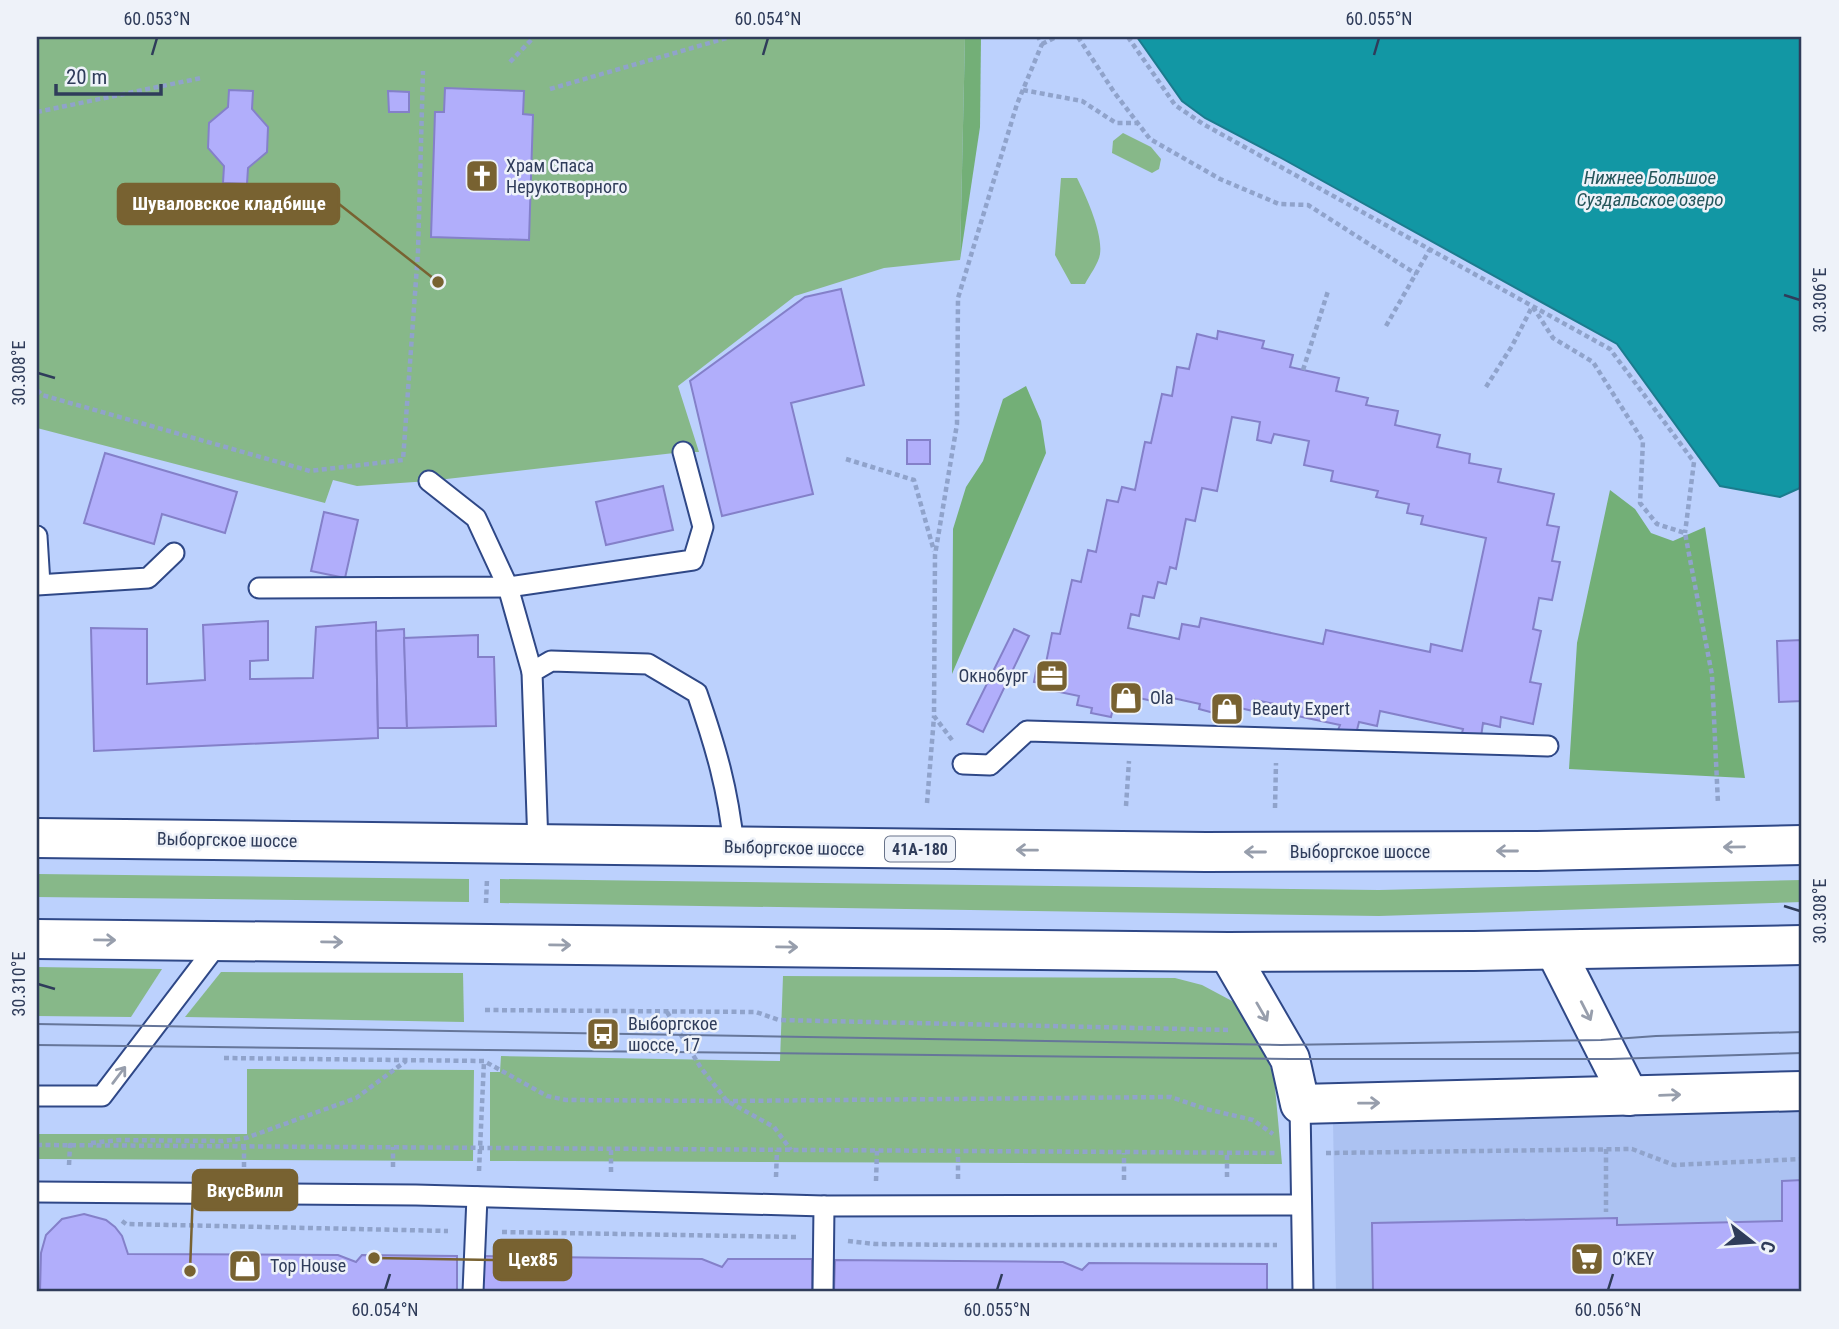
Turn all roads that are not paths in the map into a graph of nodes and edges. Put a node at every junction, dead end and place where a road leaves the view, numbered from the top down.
1 (683, 452) dead end
2 (429, 481) dead end
3 (37, 536) edge
4 (174, 553) dead end
5 (38, 584) edge
6 (508, 587) junction
7 (259, 588) dead end
8 (532, 672) junction
9 (1548, 746) dead end
10 (962, 764) dead end
11 (37, 838) edge
12 (538, 845) junction
13 (1802, 845) edge
14 (734, 847) junction
15 (37, 939) edge
16 (220, 941) junction
17 (1802, 945) edge
18 (1555, 950) junction
19 (1228, 952) junction
20 (1802, 1091) edge
21 (37, 1096) edge
22 (1629, 1096) junction
23 (1300, 1104) junction
24 (37, 1192) edge
25 (477, 1197) junction
26 (1301, 1205) junction
27 (824, 1206) junction
28 (473, 1292) edge
29 (823, 1292) edge
30 (1303, 1292) edge

1 - 6 lane
2 - 6 lane
3 - 5 lane
4 - 5 lane
6 - 7 lane
6 - 8 lane
8 - 12 lane
8 - 14 lane
9 - 10 lane
11 - 12 main road, Выборгское шоссе / 41А-180
12 - 14 main road, Выборгское шоссе / 41А-180
13 -> 14 main road, Выборгское шоссе / 41А-180
15 -> 16 main road
16 -> 19 main road
21 -> 16 lane
17 - 18 main road
18 - 19 main road
18 -> 22 main road
19 -> 23 main road
22 -> 20 main road
23 -> 22 main road
23 - 26 lane
24 - 25 lane
25 - 27 lane
25 - 28 lane
26 - 27 lane
26 - 30 lane
27 - 29 lane

